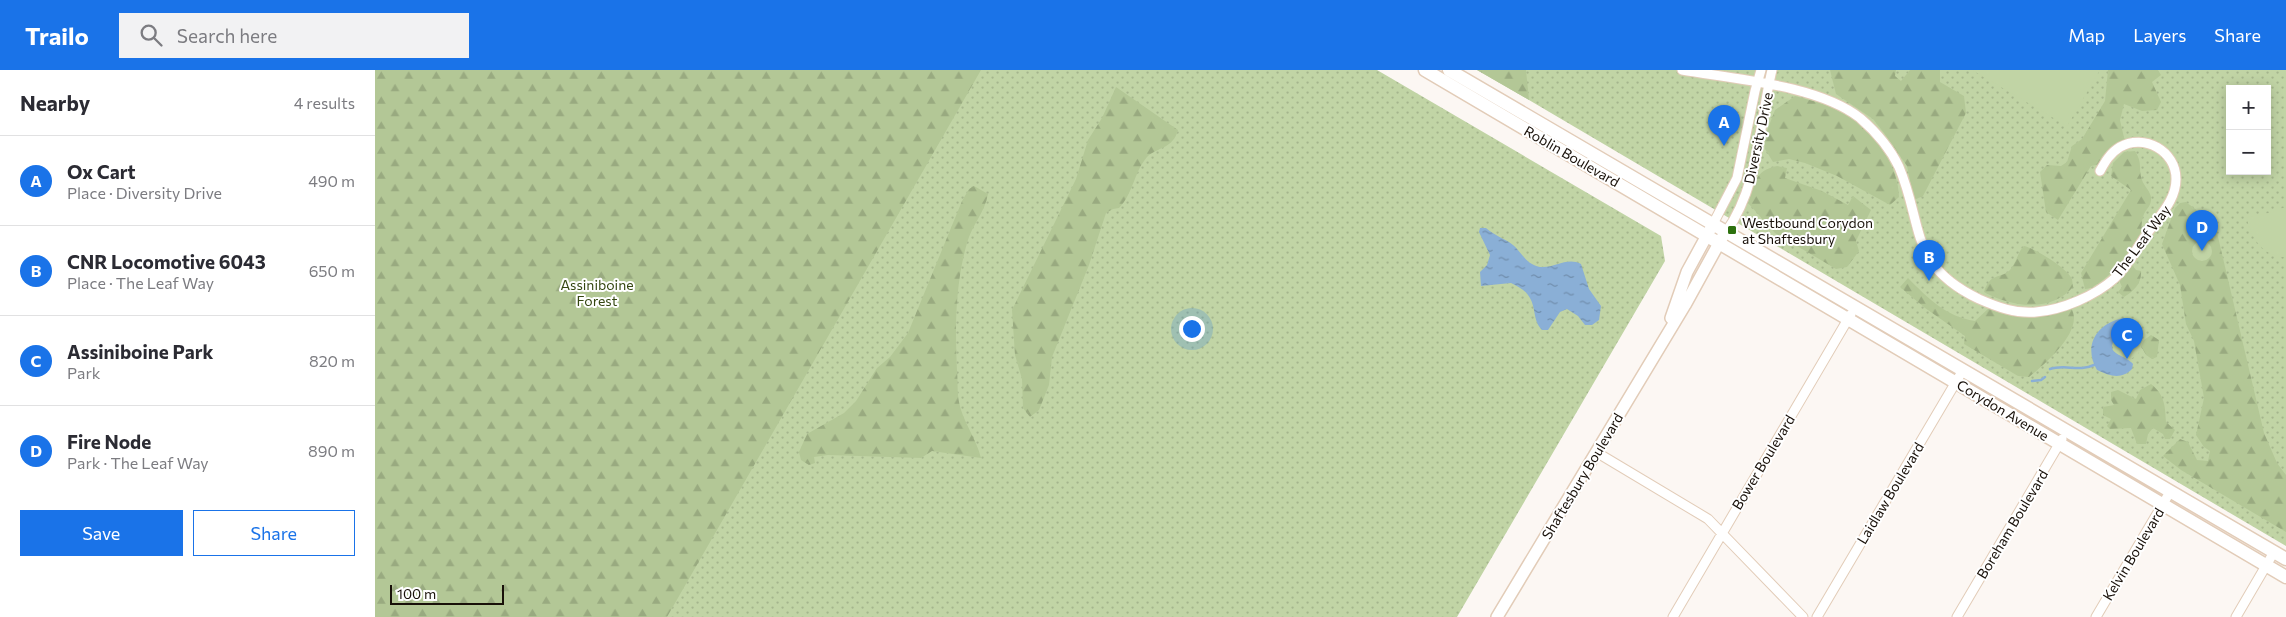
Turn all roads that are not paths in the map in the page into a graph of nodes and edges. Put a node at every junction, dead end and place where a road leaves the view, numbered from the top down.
1 (1425, 70) edge
2 (1449, 70) edge
3 (1682, 70) edge
4 (1761, 70) edge
5 (1772, 70) edge
6 (1757, 83) junction
7 (1769, 85) junction
8 (2099, 171) dead end
9 (1713, 224) junction
10 (1706, 235) junction
11 (1723, 237) junction
12 (1855, 307) junction
13 (1848, 319) junction
14 (1665, 333) junction
15 (1963, 370) junction
16 (1955, 382) junction
17 (2067, 432) junction
18 (2059, 444) junction
19 (1596, 452) junction
20 (2170, 492) junction
21 (2163, 503) junction
22 (1721, 533) junction
23 (2274, 552) junction
24 (2286, 559) edge
25 (2267, 564) junction
26 (2286, 577) edge
27 (1497, 617) edge
28 (1673, 617) edge
29 (1803, 617) edge
30 (1817, 617) edge
31 (1957, 617) edge
32 (2096, 617) edge
33 (2236, 617) edge

1 - 10 main road, Roblin Boulevard
2 - 9 main road, Roblin Boulevard
3 - 6 street, The Leaf Way
4 - 6 street, Diversity Drive
5 - 7 street, Diversity Drive
6 - 7 street, The Leaf Way
6 - 9 street, Diversity Drive
7 - 8 street, The Leaf Way
7 - 11 street, Diversity Drive
9 - 10 street, Shaftesbury Boulevard
9 - 11 main road, Roblin Boulevard
10 - 11 main road, Roblin Boulevard
10 - 14 street, Shaftesbury Boulevard
11 - 12 main road, Corydon Avenue
11 - 13 main road, Corydon Avenue
11 - 14 street, Shaftesbury Boulevard
12 - 13 street, Bower Boulevard
12 - 15 main road, Corydon Avenue
13 - 16 main road, Corydon Avenue
13 - 22 street, Bower Boulevard
14 - 19 street, Shaftesbury Boulevard
15 - 16 street, Laidlaw Boulevard
15 - 17 main road, Corydon Avenue
16 - 18 main road, Corydon Avenue
16 - 30 street, Laidlaw Boulevard
17 - 18 street, Boreham Boulevard
17 - 20 main road, Corydon Avenue
18 - 21 main road, Corydon Avenue
18 - 31 street, Boreham Boulevard
19 - 22 street
19 - 27 street, Shaftesbury Boulevard
20 - 21 street, Kelvin Boulevard
20 - 23 main road, Corydon Avenue
21 - 25 main road, Corydon Avenue
21 - 32 street, Kelvin Boulevard
22 - 28 street, Bower Boulevard
22 - 29 street
23 - 24 main road, Corydon Avenue
23 - 25 street
25 - 26 main road, Corydon Avenue
25 - 33 street

